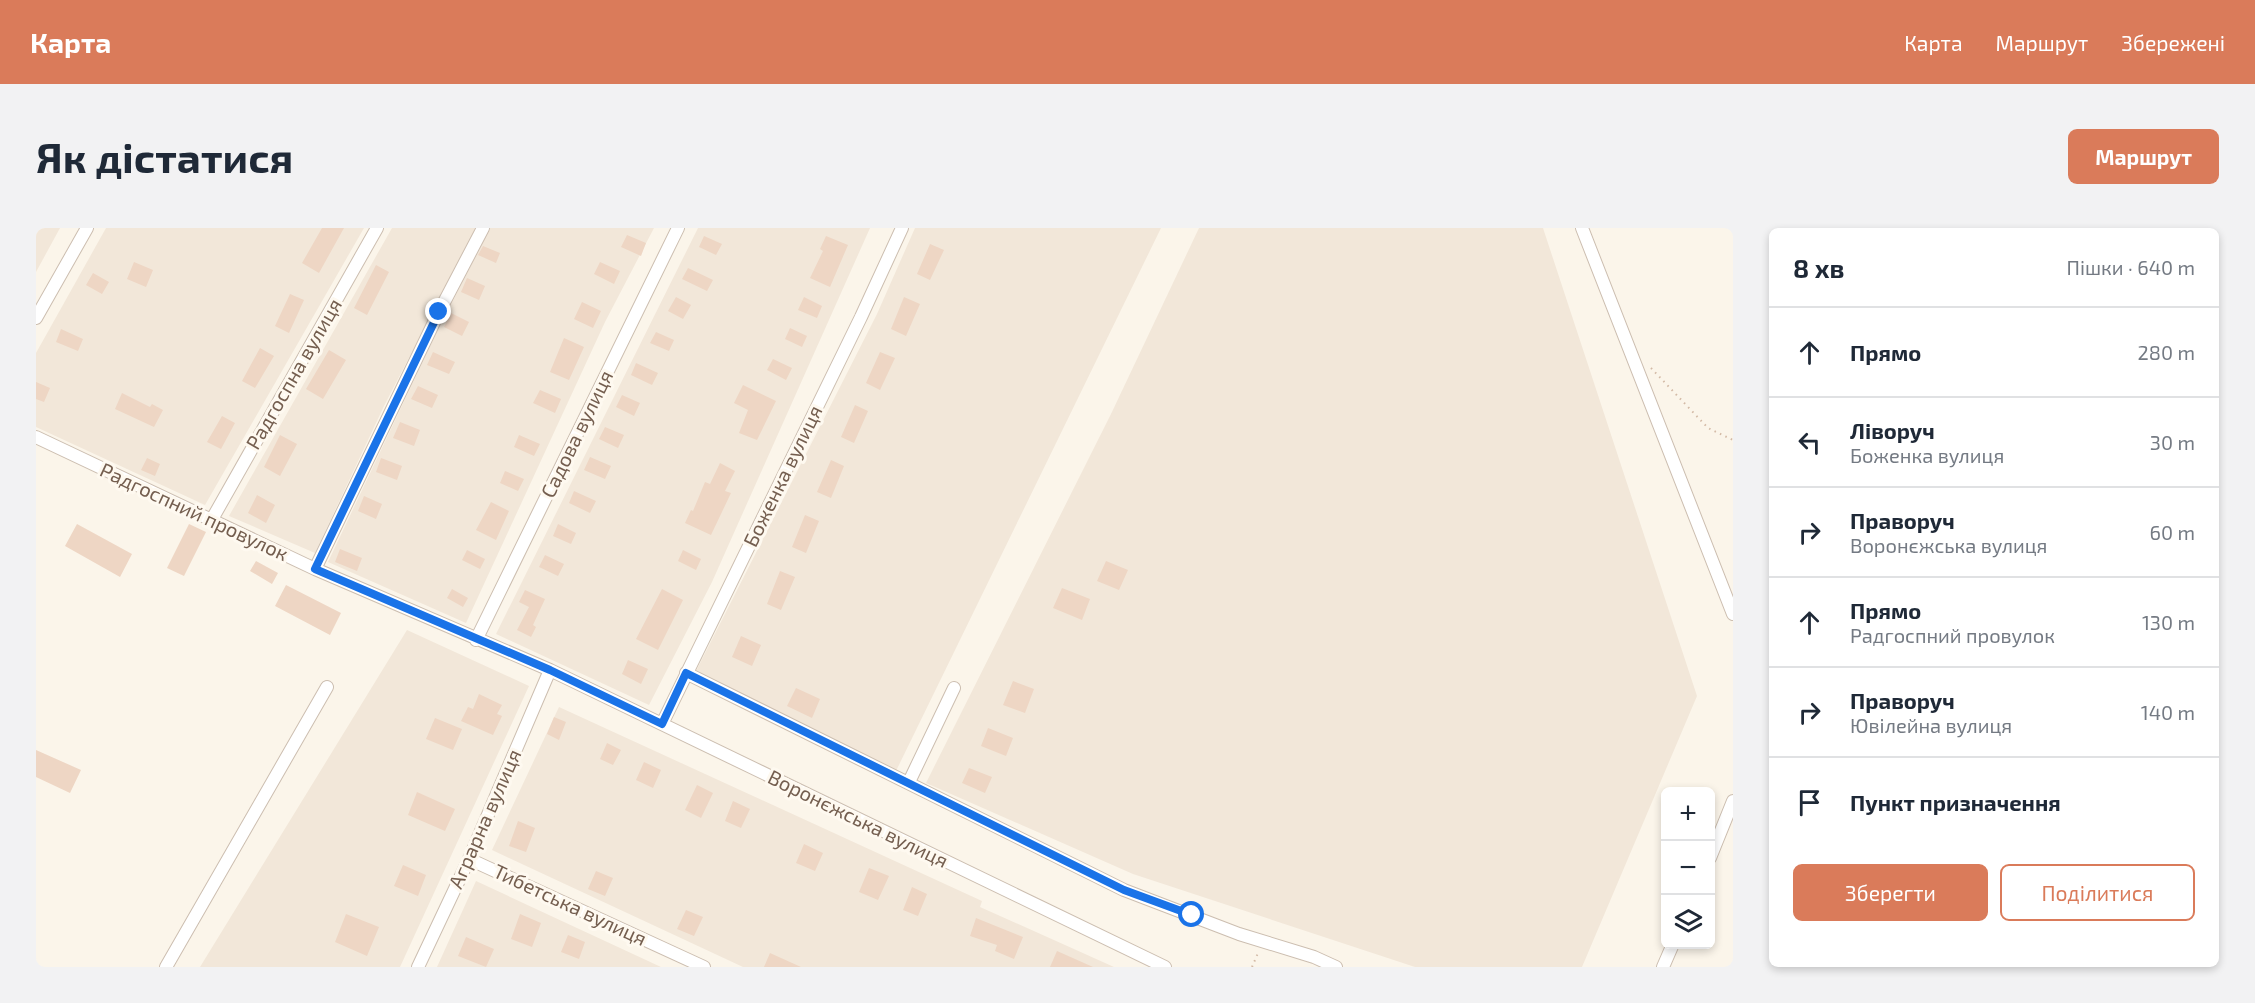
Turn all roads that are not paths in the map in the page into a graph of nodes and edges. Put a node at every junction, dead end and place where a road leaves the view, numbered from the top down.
1 (87, 228) edge
2 (377, 228) edge
3 (483, 228) edge
4 (678, 228) edge
5 (902, 228) edge
6 (1582, 228) edge
7 (36, 318) edge
8 (36, 437) edge
9 (211, 521) junction
10 (315, 569) junction
11 (1733, 614) edge
12 (476, 640) junction
13 (550, 670) junction
14 (686, 673) junction
15 (327, 687) dead end
16 (954, 688) dead end
17 (662, 724) junction
18 (909, 782) junction
19 (1733, 801) edge
20 (1715, 846) edge
21 (469, 859) junction
22 (1671, 949) edge
23 (166, 967) edge
24 (418, 967) edge
25 (704, 967) edge
26 (1165, 967) edge
27 (1336, 967) edge
28 (1663, 967) edge

1 - 7 street
2 - 9 street, Радгоспна вулиця
3 - 10 street
4 - 12 street, Садова вулиця
5 - 14 street, Боженка вулиця
6 - 11 street
8 - 9 street, Радгоспний провулок
9 - 10 street, Радгоспний провулок
10 - 12 street, Радгоспний провулок
12 - 13 street, Радгоспний провулок
13 - 17 street, Воронєжська вулиця
13 - 21 street, Аграрна вулиця
14 - 17 street, Боженка вулиця
14 - 18 street
15 - 23 street
16 - 18 street
17 - 26 street, Воронєжська вулиця
18 - 27 street
19 - 20 street
21 - 24 street, Аграрна вулиця
21 - 25 street, Тибетська вулиця
22 - 28 street

